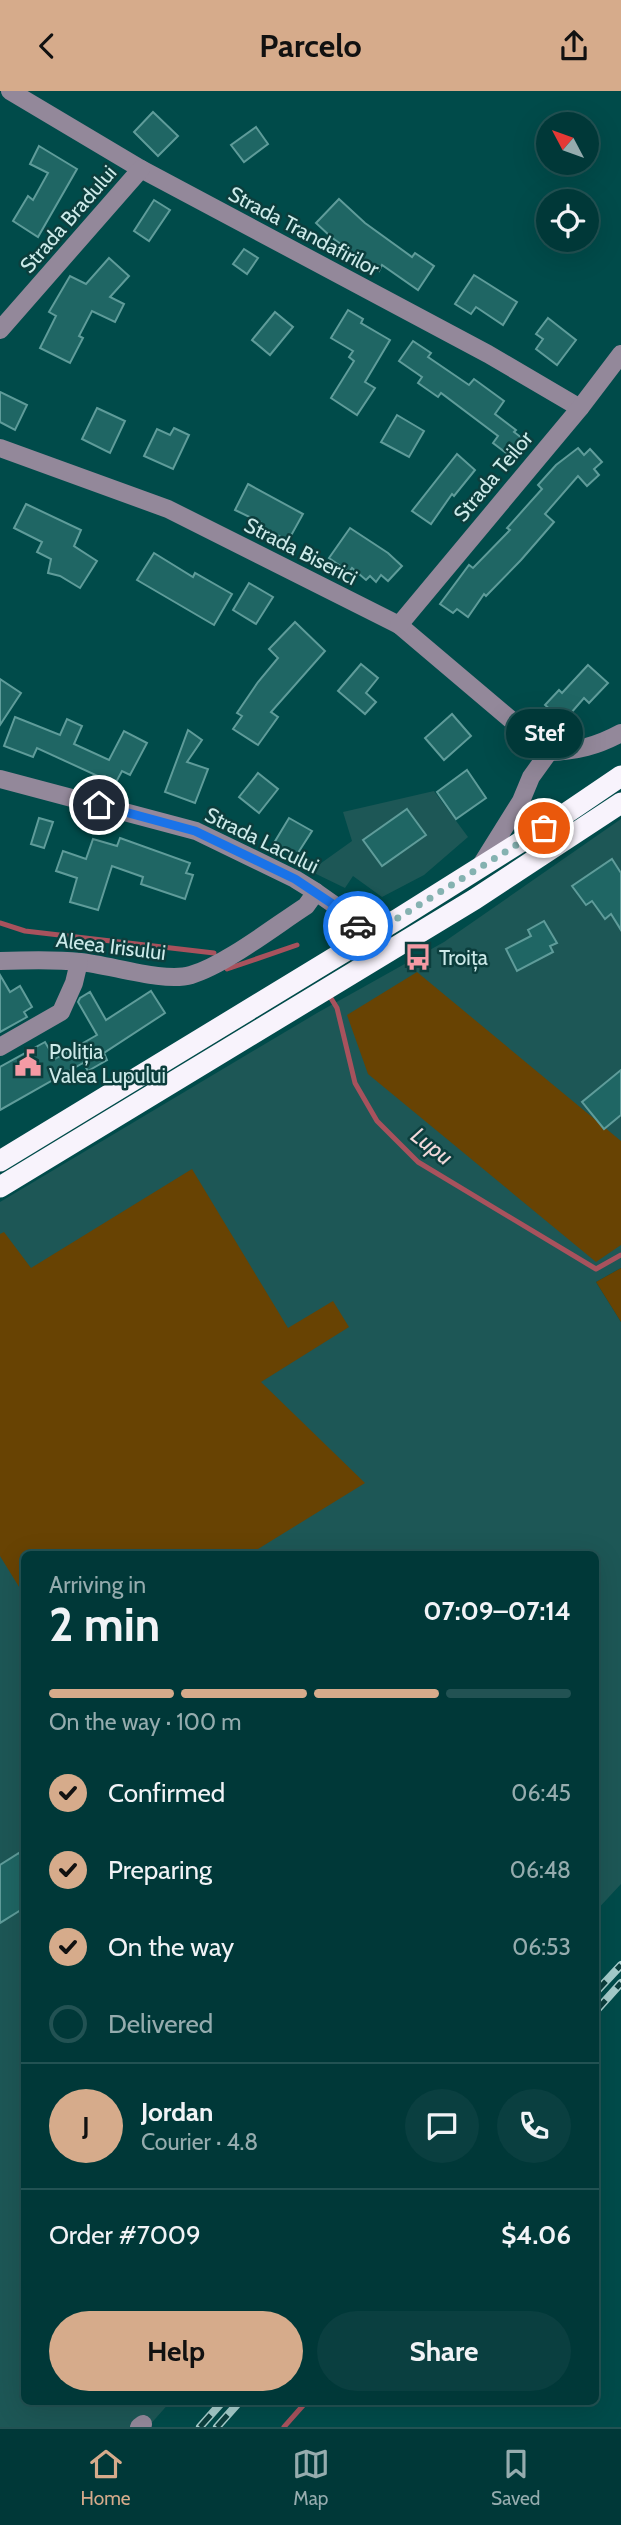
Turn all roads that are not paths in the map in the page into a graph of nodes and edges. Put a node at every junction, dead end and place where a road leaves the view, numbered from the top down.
1 (9, 91) edge
2 (141, 169) junction
3 (0, 330) edge
4 (621, 354) edge
5 (580, 408) junction
6 (0, 448) edge
7 (399, 625) junction
8 (621, 733) edge
9 (550, 752) junction
10 (621, 776) edge
11 (0, 779) edge
12 (621, 803) edge
13 (480, 868) junction
14 (316, 892) junction
15 (367, 937) junction
16 (0, 961) edge
17 (79, 962) junction
18 (0, 1047) edge
19 (0, 1161) edge
20 (0, 1187) edge

1 - 2 street, Strada Trandafirilor
2 - 3 street, Strada Bradului
2 - 5 street, Strada Trandafirilor
4 - 5 street, Strada Teilor
5 - 7 street, Strada Teilor
6 - 7 street, Strada Biserici
7 - 9 street, Strada Biserici
8 - 9 street
9 - 13 street
10 - 13 highway
11 - 14 street, Strada Lacului
12 - 20 highway
13 - 15 highway
14 - 15 street, Strada Lacului
14 - 17 street, Aleea Irisului
15 - 19 highway
16 - 17 street, Aleea Irisului
17 - 18 street

